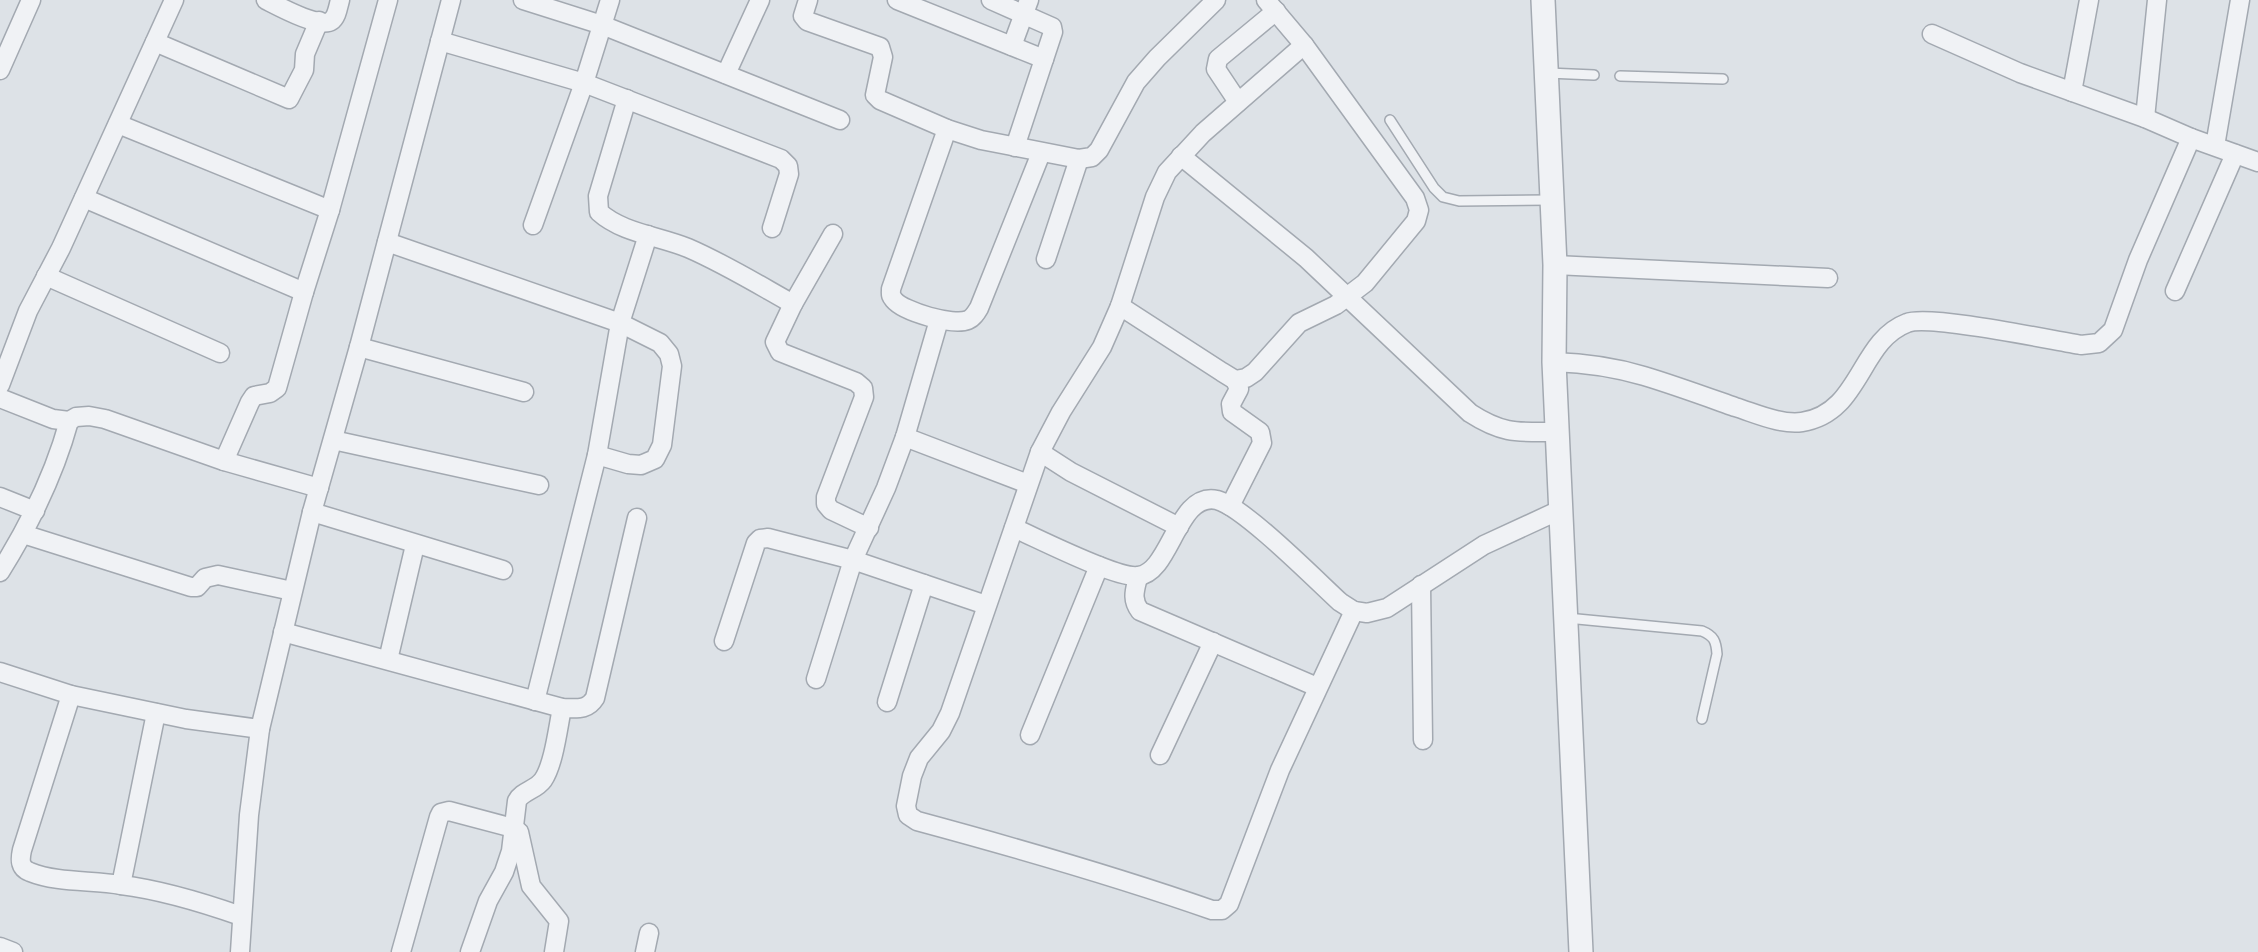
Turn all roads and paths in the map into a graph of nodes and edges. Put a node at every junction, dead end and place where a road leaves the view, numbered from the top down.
1 (31, 0) edge
2 (174, 0) edge
3 (266, 0) edge
4 (340, 0) edge
5 (388, 0) edge
6 (451, 0) edge
7 (523, 0) edge
8 (610, 0) edge
9 (760, 0) edge
10 (808, 0) edge
11 (897, 0) edge
12 (990, 0) edge
13 (1216, 0) edge
14 (1542, 0) edge
15 (2089, 0) edge
16 (2157, 0) edge
17 (2240, 0) edge
18 (1271, 6) edge
19 (1027, 7) edge
20 (319, 21) junction
21 (603, 25) junction
22 (1932, 34) dead end
23 (440, 41) junction
24 (155, 42) junction
25 (1304, 45) junction
26 (1012, 46) junction
27 (1044, 59) junction
28 (0, 70) edge
29 (1546, 73) junction
30 (726, 74) junction
31 (1594, 75) dead end
32 (1620, 76) dead end
33 (1723, 79) dead end
34 (584, 83) junction
35 (2073, 92) junction
36 (627, 99) junction
37 (1238, 102) junction
38 (2145, 118) junction
39 (840, 120) dead end
40 (1390, 120) dead end
41 (118, 124) junction
42 (947, 129) junction
43 (2191, 138) junction
44 (2215, 146) junction
45 (1014, 147) junction
46 (1041, 153) junction
47 (2235, 153) junction
48 (1181, 156) junction
49 (1079, 159) junction
50 (2258, 162) edge
51 (84, 198) junction
52 (1552, 200) junction
53 (330, 210) junction
54 (533, 225) dead end
55 (772, 228) dead end
56 (648, 234) junction
57 (833, 234) dead end
58 (387, 242) junction
59 (1046, 259) dead end
60 (1555, 265) junction
61 (46, 276) junction
62 (1828, 278) dead end
63 (2175, 290) dead end
64 (304, 292) junction
65 (1349, 297) junction
66 (793, 304) junction
67 (1119, 306) junction
68 (939, 320) junction
69 (621, 323) junction
70 (359, 347) junction
71 (220, 353) dead end
72 (1554, 362) junction
73 (1235, 380) junction
74 (0, 385) edge
75 (524, 392) dead end
76 (0, 398) edge
77 (69, 421) junction
78 (1558, 432) junction
79 (905, 437) junction
80 (332, 440) junction
81 (1040, 452) junction
82 (597, 455) junction
83 (224, 461) junction
84 (1028, 484) junction
85 (539, 485) dead end
86 (319, 488) junction
87 (0, 496) edge
88 (1230, 506) junction
89 (1562, 509) junction
90 (35, 511) junction
91 (312, 512) junction
92 (636, 519) dead end
93 (1180, 527) junction
94 (869, 528) junction
95 (1014, 528) junction
96 (23, 534) junction
97 (415, 545) junction
98 (853, 560) junction
99 (1099, 566) junction
100 (503, 570) dead end
101 (0, 572) edge
102 (1138, 576) junction
103 (924, 584) junction
104 (1421, 585) junction
105 (292, 591) junction
106 (986, 606) junction
107 (1353, 611) junction
108 (1567, 618) junction
109 (283, 632) junction
110 (724, 641) dead end
111 (1213, 642) junction
112 (388, 660) junction
113 (0, 672) edge
114 (816, 679) dead end
115 (1317, 687) junction
116 (71, 695) junction
117 (534, 701) junction
118 (887, 702) dead end
119 (562, 708) junction
120 (156, 713) junction
121 (1702, 719) dead end
122 (260, 729) junction
123 (1030, 735) dead end
124 (1423, 740) dead end
125 (1160, 755) dead end
126 (513, 828) junction
127 (121, 885) junction
128 (241, 916) junction
129 (649, 933) dead end
130 (0, 947) edge
131 (13, 952) edge
132 (240, 952) edge
133 (401, 952) edge
134 (470, 952) edge
135 (554, 952) edge
136 (645, 952) edge
137 (1581, 952) edge

1 - 28 street
2 - 24 street
3 - 20 street
4 - 20 street
5 - 53 street
6 - 23 street
7 - 21 street
8 - 21 street
9 - 30 street
10 - 42 street
11 - 26 street
12 - 19 street
13 - 49 street
14 - 29 street
15 - 35 street
16 - 38 street
17 - 44 street
18 - 25 street
18 - 37 street
19 - 26 street
19 - 27 street
20 - 24 street
21 - 30 street
21 - 34 street
22 - 35 street
23 - 34 street
23 - 58 street
24 - 41 street
25 - 37 street
25 - 65 street
26 - 27 street
27 - 45 street
29 - 31 lane
29 - 52 street
30 - 39 street
32 - 33 lane
34 - 36 street
34 - 54 street
35 - 38 street
36 - 55 street
36 - 56 street
37 - 48 street
38 - 43 street
40 - 52 lane
41 - 51 street
41 - 53 street
42 - 45 street
42 - 68 street
43 - 44 street
43 - 72 street
44 - 47 street
45 - 46 street
46 - 49 street
46 - 68 street
47 - 50 street
47 - 63 street
48 - 65 street
48 - 67 street
49 - 59 street
51 - 61 street
51 - 64 street
52 - 60 street
53 - 64 street
56 - 66 street
56 - 69 street
57 - 66 street
58 - 69 street
58 - 70 street
60 - 62 street
60 - 72 street
61 - 71 street
61 - 74 street
64 - 83 street
65 - 73 street
65 - 78 street
66 - 94 street
67 - 73 street
67 - 81 street
68 - 79 street
69 - 82 street
69 - 82 street
70 - 75 street
70 - 80 street
72 - 78 street
73 - 88 street
76 - 77 street
77 - 83 street
77 - 90 street
78 - 89 street
79 - 84 street
79 - 94 street
80 - 85 street
80 - 86 street
81 - 84 street
81 - 93 street
82 - 117 street
83 - 86 street
84 - 95 street
86 - 91 street
87 - 90 street
88 - 93 street
88 - 107 street
89 - 104 street
89 - 108 street
90 - 96 street
91 - 97 street
91 - 105 street
92 - 119 street
93 - 102 street
94 - 98 street
95 - 99 street
95 - 106 street
96 - 101 street
96 - 105 street
97 - 100 street
97 - 112 street
98 - 103 street
98 - 110 street
98 - 114 street
99 - 102 street
99 - 123 street
102 - 111 street
103 - 106 street
103 - 118 street
104 - 107 street
104 - 124 street
105 - 109 street
106 - 115 street
107 - 115 street
108 - 121 lane
108 - 137 street
109 - 112 street
109 - 122 street
111 - 115 street
111 - 125 street
112 - 117 street
113 - 116 street
116 - 120 street
116 - 127 street
117 - 119 street
119 - 126 street
120 - 122 street
120 - 127 street
122 - 128 street
126 - 133 street
126 - 134 street
126 - 135 street
127 - 128 street
128 - 132 street
129 - 136 street
130 - 131 street

